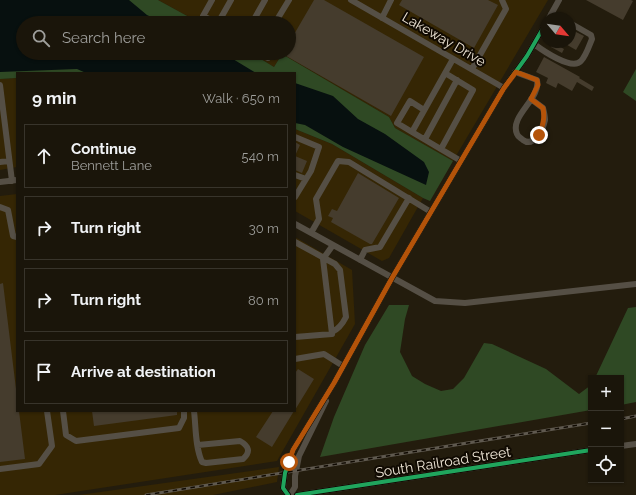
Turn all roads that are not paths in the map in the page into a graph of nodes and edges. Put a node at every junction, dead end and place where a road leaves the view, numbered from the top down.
1 (212, 0) edge
2 (231, 0) edge
3 (265, 0) edge
4 (289, 0) edge
5 (351, 0) edge
6 (391, 0) edge
7 (502, 0) edge
8 (559, 0) edge
9 (552, 12) edge
10 (204, 16) edge
11 (221, 16) edge
12 (256, 16) edge
13 (279, 16) edge
14 (382, 18) junction
15 (576, 26) edge
16 (540, 34) edge
17 (534, 44) junction
18 (453, 58) junction
19 (472, 69) junction
20 (516, 72) junction
21 (445, 73) junction
22 (457, 80) junction
23 (0, 86) edge
24 (504, 88) junction
25 (531, 99) junction
26 (424, 110) junction
27 (2, 120) edge
28 (412, 132) junction
29 (296, 137) edge
30 (425, 140) junction
31 (440, 149) junction
32 (9, 161) junction
33 (461, 161) junction
34 (0, 162) edge
35 (296, 175) edge
36 (306, 179) junction
37 (14, 181) edge
38 (0, 182) edge
39 (296, 195) edge
40 (409, 198) junction
41 (0, 207) edge
42 (431, 212) junction
43 (296, 225) edge
44 (311, 233) junction
45 (16, 237) edge
46 (296, 243) edge
47 (333, 246) junction
48 (323, 259) junction
49 (360, 260) junction
50 (392, 278) junction
51 (636, 284) edge
52 (332, 332) junction
53 (296, 337) edge
54 (296, 359) edge
55 (343, 366) junction
56 (334, 383) junction
57 (47, 412) edge
58 (63, 412) edge
59 (184, 412) edge
60 (194, 412) edge
61 (198, 444) junction
62 (636, 444) edge
63 (624, 446) edge
64 (588, 450) edge
65 (0, 469) edge
66 (289, 495) edge
67 (297, 495) edge

1 - 10 street
2 - 11 street
3 - 12 street
4 - 13 street
5 - 14 street, Lakeway Drive
6 - 14 street
7 - 19 street
8 - 9 street
14 - 18 street, Lakeway Drive
15 - 17 street
16 - 17 street
17 - 20 street
18 - 19 street, Lakeway Drive
18 - 21 street
19 - 24 street, Lakeway Drive
20 - 24 street
20 - 25 street
21 - 22 street
21 - 26 street
22 - 30 street
22 - 31 street
23 - 27 street
24 - 33 street
25 - 25 street
26 - 28 street
26 - 28 street
27 - 32 street
28 - 30 street
29 - 36 street
30 - 31 street
31 - 33 street
32 - 34 street
32 - 37 street
33 - 42 street
35 - 36 street
36 - 39 street
37 - 38 street
40 - 42 street
40 - 44 street
40 - 49 street
41 - 45 street
42 - 50 street
43 - 44 street
44 - 47 street
46 - 48 street
47 - 48 street
47 - 49 street
48 - 52 street
48 - 52 street
49 - 50 street
50 - 51 street
50 - 55 street
52 - 53 street
54 - 55 street
55 - 56 street
56 - 66 street
56 - 66 street
57 - 65 street
58 - 59 street
60 - 61 street
61 - 61 street
62 - 63 street
64 - 67 street, South Railroad Street

